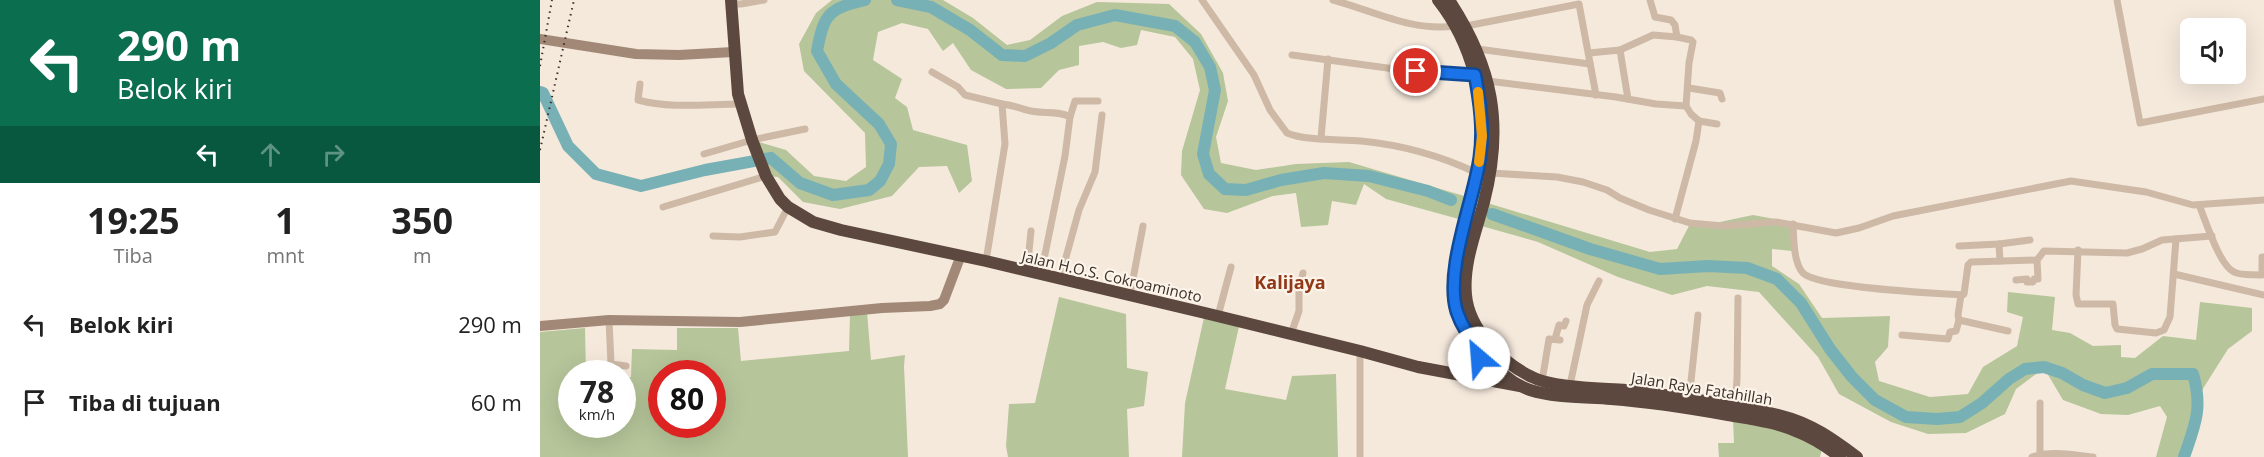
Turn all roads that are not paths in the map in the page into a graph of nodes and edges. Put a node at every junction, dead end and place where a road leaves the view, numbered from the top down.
1 (764, 0) edge
2 (1202, 0) edge
3 (1333, 0) edge
4 (1438, 0) edge
5 (1449, 0) edge
6 (1650, 0) edge
7 (2116, 0) edge
8 (731, 2) edge
9 (1461, 26) junction
10 (1677, 37) junction
11 (540, 39) edge
12 (1478, 49) junction
13 (1620, 50) junction
14 (733, 52) junction
15 (1589, 53) junction
16 (1292, 55) dead end
17 (1328, 59) junction
18 (1590, 64) junction
19 (932, 72) dead end
20 (1475, 75) junction
21 (1488, 81) junction
22 (639, 84) dead end
23 (1689, 88) junction
24 (1596, 95) junction
25 (1628, 99) junction
26 (1722, 99) dead end
27 (2264, 99) edge
28 (1098, 101) dead end
29 (740, 104) junction
30 (1002, 104) junction
31 (1686, 106) junction
32 (1102, 115) dead end
33 (1070, 117) junction
34 (1699, 121) junction
35 (1718, 124) dead end
36 (805, 129) dead end
37 (1321, 138) junction
38 (753, 141) junction
39 (704, 154) dead end
40 (1477, 173) junction
41 (1491, 173) junction
42 (766, 176) junction
43 (1480, 192) junction
44 (2264, 200) edge
45 (2199, 205) junction
46 (663, 207) dead end
47 (788, 207) junction
48 (1675, 219) junction
49 (1793, 224) junction
50 (1143, 226) dead end
51 (1031, 231) dead end
52 (713, 236) dead end
53 (2212, 236) junction
54 (2176, 239) junction
55 (1468, 240) junction
56 (2030, 240) dead end
57 (1999, 244) junction
58 (1959, 246) dead end
59 (2078, 250) junction
60 (961, 255) junction
61 (2264, 257) edge
62 (1463, 259) junction
63 (2037, 260) junction
64 (986, 261) junction
65 (2000, 261) junction
66 (1231, 267) dead end
67 (1027, 271) junction
68 (1303, 273) dead end
69 (1041, 274) junction
70 (2174, 274) junction
71 (1060, 279) junction
72 (2016, 280) dead end
73 (1599, 281) dead end
74 (1130, 295) junction
75 (1960, 295) junction
76 (2264, 295) edge
77 (1738, 298) dead end
78 (1698, 315) dead end
79 (1218, 316) junction
80 (609, 320) junction
81 (1959, 320) junction
82 (1566, 321) dead end
83 (540, 326) edge
84 (2008, 331) dead end
85 (1292, 334) junction
86 (1902, 335) dead end
87 (1360, 351) junction
88 (1480, 351) junction
89 (611, 360) edge
90 (1469, 375) junction
91 (1537, 379) junction
92 (1570, 385) junction
93 (1520, 386) junction
94 (1689, 400) junction
95 (2040, 403) dead end
96 (1735, 407) junction
97 (2036, 456) edge
98 (1360, 457) edge
99 (1840, 457) edge
100 (1857, 457) edge
101 (2093, 457) edge

1 - 8 street
2 - 37 street
3 - 9 street
4 - 9 highway
5 - 9 highway
6 - 10 street
7 - 27 street
8 - 14 highway, Jalan H.O.S. Cokroaminoto
9 - 12 highway
9 - 15 street
9 - 20 highway
10 - 13 street
10 - 23 street
11 - 14 street
12 - 18 street
12 - 21 highway
13 - 15 street
13 - 25 street
14 - 29 highway, Jalan H.O.S. Cokroaminoto
15 - 18 street
16 - 17 street
17 - 20 street
17 - 37 street
18 - 24 street
19 - 30 street
20 - 40 highway
21 - 24 street
21 - 41 highway
22 - 29 street
23 - 26 street
23 - 31 street
24 - 25 street
25 - 31 street
28 - 33 street
29 - 38 highway, Jalan H.O.S. Cokroaminoto
30 - 33 street
30 - 64 street
31 - 34 street
32 - 71 street
33 - 69 street
34 - 35 street
34 - 48 street
36 - 38 street
37 - 40 street
38 - 39 street
38 - 42 highway, Jalan H.O.S. Cokroaminoto
40 - 43 highway
41 - 43 highway
41 - 48 street
42 - 46 street
42 - 47 highway, Jalan H.O.S. Cokroaminoto
43 - 55 highway
43 - 55 highway
44 - 45 street
45 - 49 street
45 - 53 street
47 - 52 street
47 - 60 highway, Jalan H.O.S. Cokroaminoto
48 - 49 street
49 - 75 street
50 - 74 street
51 - 67 street
53 - 54 street
53 - 61 street
54 - 59 street
54 - 70 street
55 - 62 highway
56 - 57 street
57 - 58 street
57 - 65 street
59 - 63 street
59 - 70 street
60 - 64 highway, Jalan H.O.S. Cokroaminoto
60 - 80 street
62 - 88 highway
62 - 91 highway
63 - 65 street
63 - 72 street
64 - 67 highway, Jalan H.O.S. Cokroaminoto
65 - 75 street
66 - 79 street
67 - 69 highway, Jalan H.O.S. Cokroaminoto
68 - 85 street
69 - 71 highway, Jalan H.O.S. Cokroaminoto
70 - 76 street
71 - 74 highway, Jalan H.O.S. Cokroaminoto
73 - 92 street
74 - 79 highway, Jalan H.O.S. Cokroaminoto
75 - 81 street
77 - 96 street
78 - 94 street
79 - 85 highway, Jalan H.O.S. Cokroaminoto
80 - 83 street
80 - 89 street
81 - 84 street
81 - 86 street
82 - 91 street
85 - 87 highway, Jalan H.O.S. Cokroaminoto
87 - 90 highway, Jalan H.O.S. Cokroaminoto
87 - 98 street
88 - 90 highway
88 - 93 highway
90 - 93 highway, Jalan H.O.S. Cokroaminoto
91 - 92 highway, Jalan Raya Fatahillah
92 - 94 highway, Jalan Raya Fatahillah
93 - 99 highway, Jalan Raya Fatahillah
94 - 96 highway, Jalan Raya Fatahillah
95 - 97 street
96 - 100 highway, Jalan Raya Fatahillah
97 - 101 street

